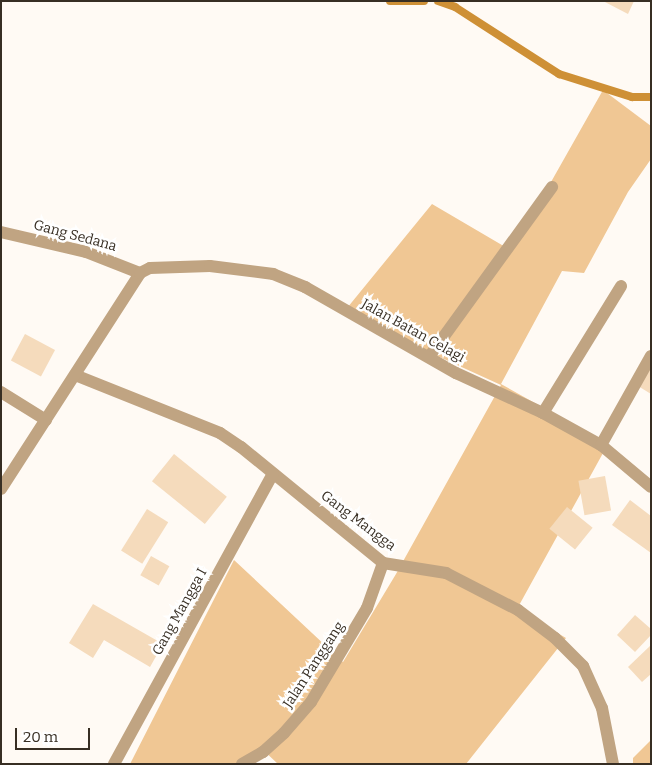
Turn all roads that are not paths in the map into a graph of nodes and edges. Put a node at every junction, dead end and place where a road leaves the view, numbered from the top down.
1 (552, 187) dead end
2 (1, 232) edge
3 (140, 273) junction
4 (621, 286) dead end
5 (651, 356) edge
6 (429, 357) junction
7 (75, 375) junction
8 (1, 392) edge
9 (543, 413) junction
10 (46, 420) junction
11 (601, 445) junction
12 (273, 474) junction
13 (651, 487) edge
14 (1, 489) edge
15 (384, 563) junction
16 (114, 764) edge
17 (242, 764) edge
18 (613, 764) edge

1 - 6 street
2 - 3 street, Gang Sedana
3 - 6 street, Jalan Batan Celagi
3 - 7 street
4 - 9 street
5 - 11 street
6 - 9 street, Jalan Batan Celagi
7 - 10 street
7 - 12 street, Gang Mangga
8 - 10 street
9 - 11 street, Jalan Batan Celagi
10 - 14 street
11 - 13 street, Jalan Batan Celagi
12 - 15 street, Gang Mangga
12 - 16 street, Gang Mangga I
15 - 17 street, Jalan Panggang
15 - 18 street, Gang Mangga

